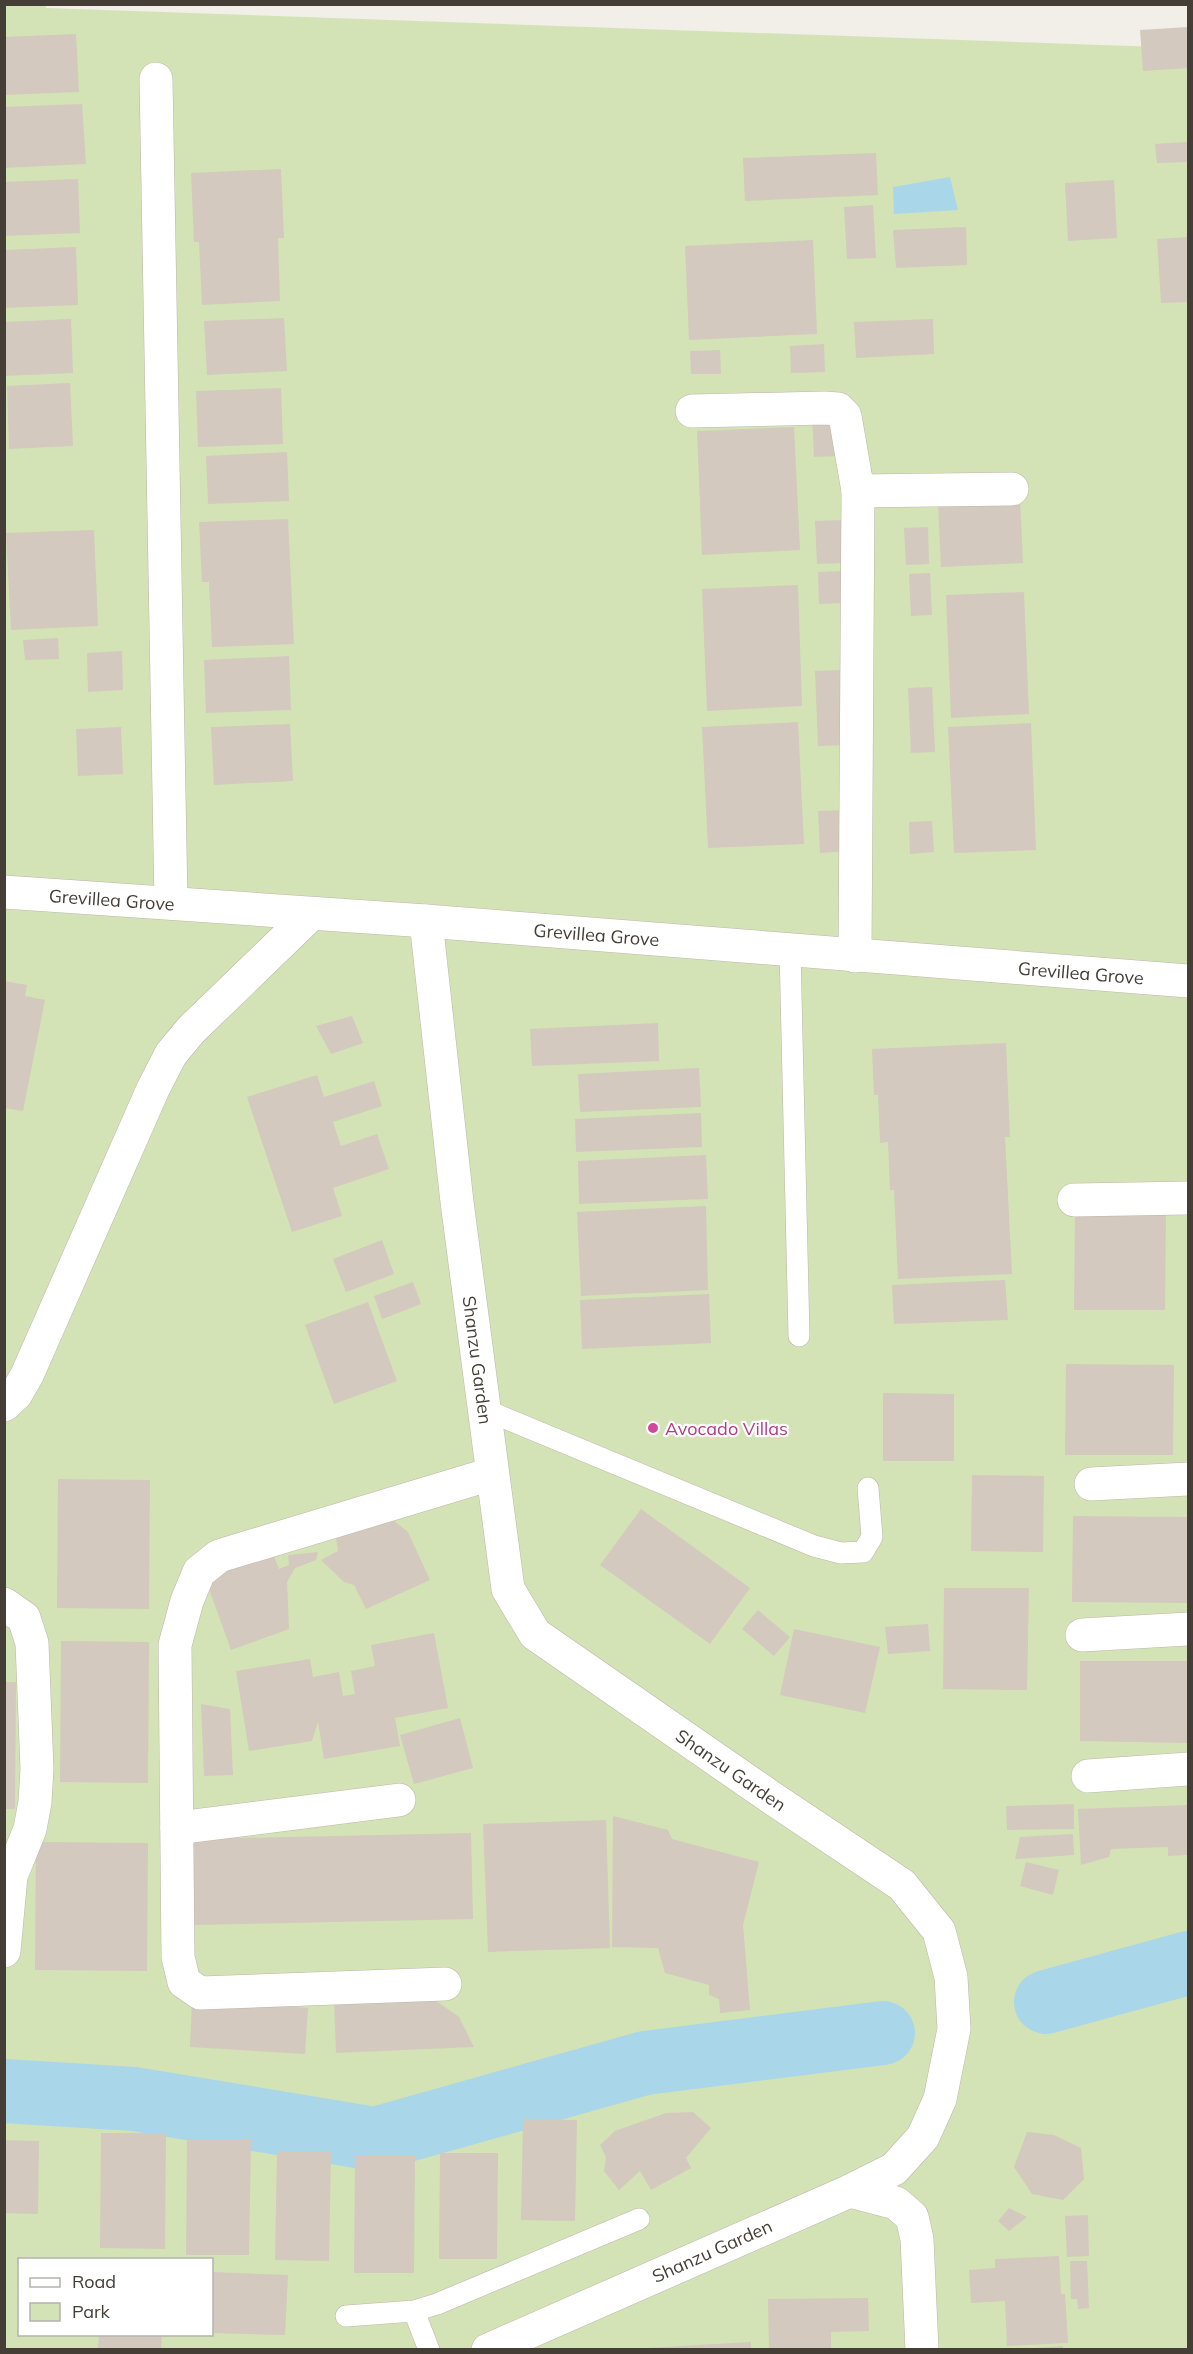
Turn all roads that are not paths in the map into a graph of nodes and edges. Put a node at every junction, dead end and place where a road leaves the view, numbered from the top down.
1 (156, 79) dead end
2 (692, 411) dead end
3 (1012, 489) dead end
4 (858, 491) junction
5 (4, 892) edge
6 (171, 903) junction
7 (310, 915) junction
8 (426, 921) junction
9 (790, 950) junction
10 (855, 956) junction
11 (1188, 981) edge
12 (1188, 1198) edge
13 (1074, 1200) dead end
14 (799, 1336) dead end
15 (4, 1405) edge
16 (483, 1409) junction
17 (491, 1474) junction
18 (1188, 1479) edge
19 (1091, 1484) dead end
20 (868, 1488) dead end
21 (4, 1604) edge
22 (1188, 1629) edge
23 (1082, 1635) dead end
24 (1188, 1769) edge
25 (1088, 1776) dead end
26 (399, 1800) dead end
27 (177, 1828) junction
28 (4, 1952) edge
29 (445, 1984) dead end
30 (850, 2191) junction
31 (639, 2219) dead end
32 (414, 2311) junction
33 (346, 2316) dead end
34 (429, 2349) edge
35 (488, 2349) edge
36 (922, 2349) edge

1 - 6 street
2 - 4 street
3 - 4 street
4 - 10 street
5 - 6 street, Grevillea Grove
6 - 7 street, Grevillea Grove
7 - 8 street, Grevillea Grove
7 - 15 street
8 - 9 street, Grevillea Grove
8 - 16 street, Shanzu Garden
9 - 10 street, Grevillea Grove
9 - 14 lane
10 - 11 street, Grevillea Grove
12 - 13 street
16 - 17 street, Shanzu Garden
16 - 20 lane
17 - 27 street
17 - 30 street, Shanzu Garden
18 - 19 street
21 - 28 street
22 - 23 street
24 - 25 street
26 - 27 street
27 - 29 street
30 - 35 street, Shanzu Garden
30 - 36 street
31 - 32 lane
32 - 33 lane
32 - 34 lane

